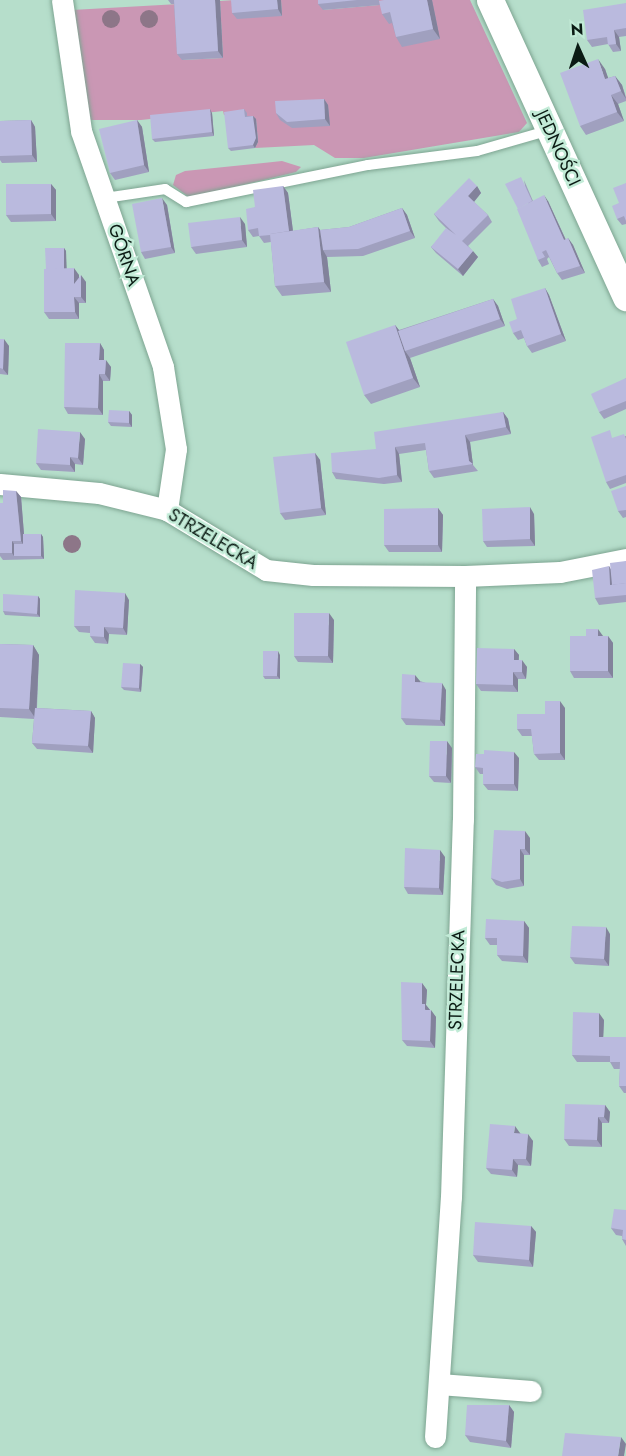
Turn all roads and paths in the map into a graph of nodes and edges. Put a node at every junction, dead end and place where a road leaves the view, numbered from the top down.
1 (62, 0) edge
2 (490, 0) edge
3 (550, 129) junction
4 (105, 198) junction
5 (626, 297) edge
6 (0, 484) edge
7 (167, 510) junction
8 (626, 559) edge
9 (465, 576) junction
10 (440, 1384) junction
11 (531, 1391) dead end
12 (435, 1437) dead end

1 - 4 street, GÓRNA
2 - 3 street, JEDNOŚCI
3 - 4 lane
3 - 5 street, JEDNOŚCI
4 - 7 street, GÓRNA
6 - 7 street, STRZELECKA
7 - 9 street, STRZELECKA
8 - 9 street, STRZELECKA
9 - 10 street, STRZELECKA
10 - 11 street
10 - 12 street, STRZELECKA

